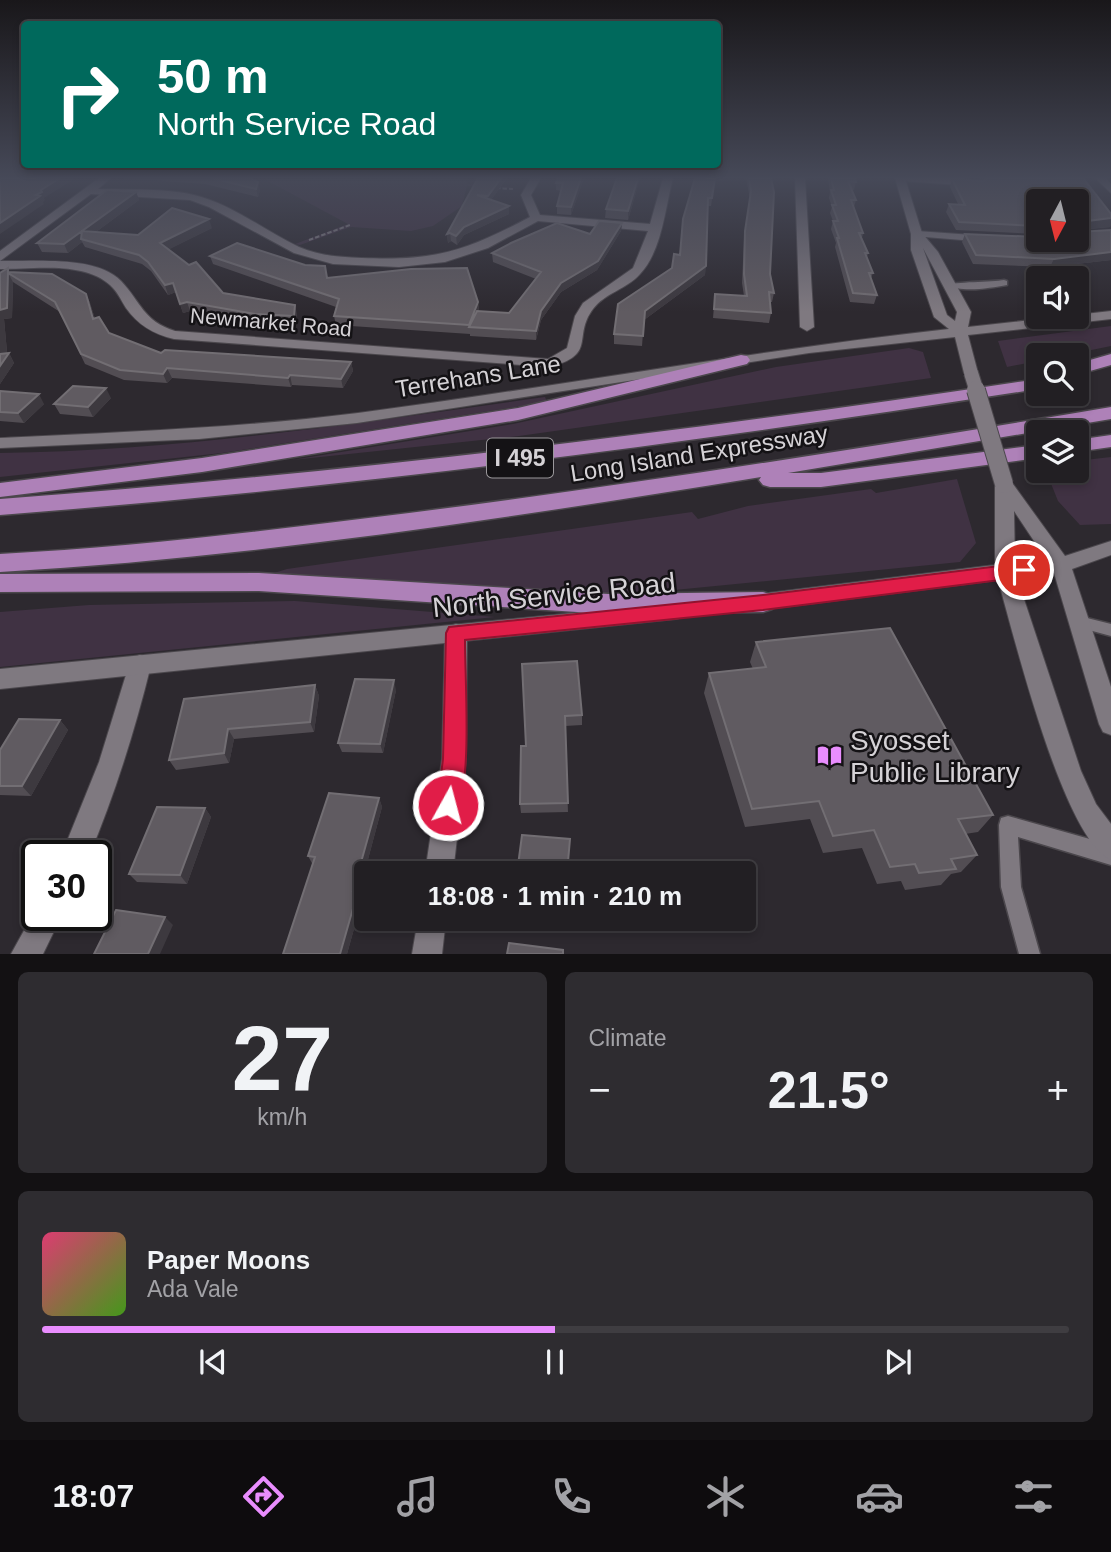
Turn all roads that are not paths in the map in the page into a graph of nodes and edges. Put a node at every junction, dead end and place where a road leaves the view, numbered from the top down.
1 (46, 223) edge
2 (245, 223) edge
3 (529, 223) edge
4 (589, 223) edge
5 (655, 223) edge
6 (802, 223) edge
7 (914, 223) edge
8 (653, 228) junction
9 (917, 234) junction
10 (1003, 240) edge
11 (0, 257) edge
12 (0, 265) edge
13 (1004, 283) dead end
14 (951, 285) junction
15 (1111, 315) edge
16 (807, 327) dead end
17 (960, 331) junction
18 (1111, 359) edge
19 (741, 360) junction
20 (1089, 366) edge
21 (1111, 372) edge
22 (1089, 376) edge
23 (1026, 386) edge
24 (1111, 412) edge
25 (1111, 441) edge
26 (0, 443) edge
27 (1089, 444) edge
28 (1026, 453) edge
29 (704, 480) junction
30 (1004, 484) junction
31 (0, 490) edge
32 (0, 507) edge
33 (1111, 548) edge
34 (0, 564) edge
35 (1061, 565) junction
36 (1005, 572) junction
37 (0, 583) edge
38 (763, 602) junction
39 (1079, 622) junction
40 (1111, 630) edge
41 (456, 633) junction
42 (140, 665) junction
43 (0, 679) edge
44 (1110, 720) edge
45 (82, 840) edge
46 (1111, 846) edge
47 (1111, 855) edge
48 (441, 861) edge
49 (39, 931) edge
50 (430, 931) edge
51 (1029, 953) edge
52 (26, 954) edge
53 (427, 954) edge

1 - 11 street
2 - 3 street
4 - 8 street
5 - 8 street
6 - 16 street
7 - 9 street
8 - 12 street, Newmarket Road
9 - 10 street
9 - 14 street
9 - 17 street
13 - 14 lane
14 - 17 street
15 - 17 street, Terrehans Lane
17 - 19 street, Terrehans Lane
17 - 30 street, bridge
18 - 20 highway
19 - 26 street, Terrehans Lane
19 - 31 highway
21 - 22 highway
23 - 32 highway, Long Island Expressway / I 495
24 - 29 highway, Long Island Expressway / I 495
25 - 27 highway
28 - 29 highway
29 - 34 highway, Long Island Expressway / I 495
30 - 35 street
30 - 36 street
33 - 35 street, North Service Road
35 - 36 street, North Service Road
35 - 39 street
36 - 38 street, North Service Road
36 - 46 street
37 - 38 highway
38 - 41 street, North Service Road
39 - 40 lane
39 - 44 street
41 - 42 street, North Service Road
41 - 48 street
42 - 43 street, North Service Road
42 - 45 street
47 - 51 lane
49 - 52 street
50 - 53 street

